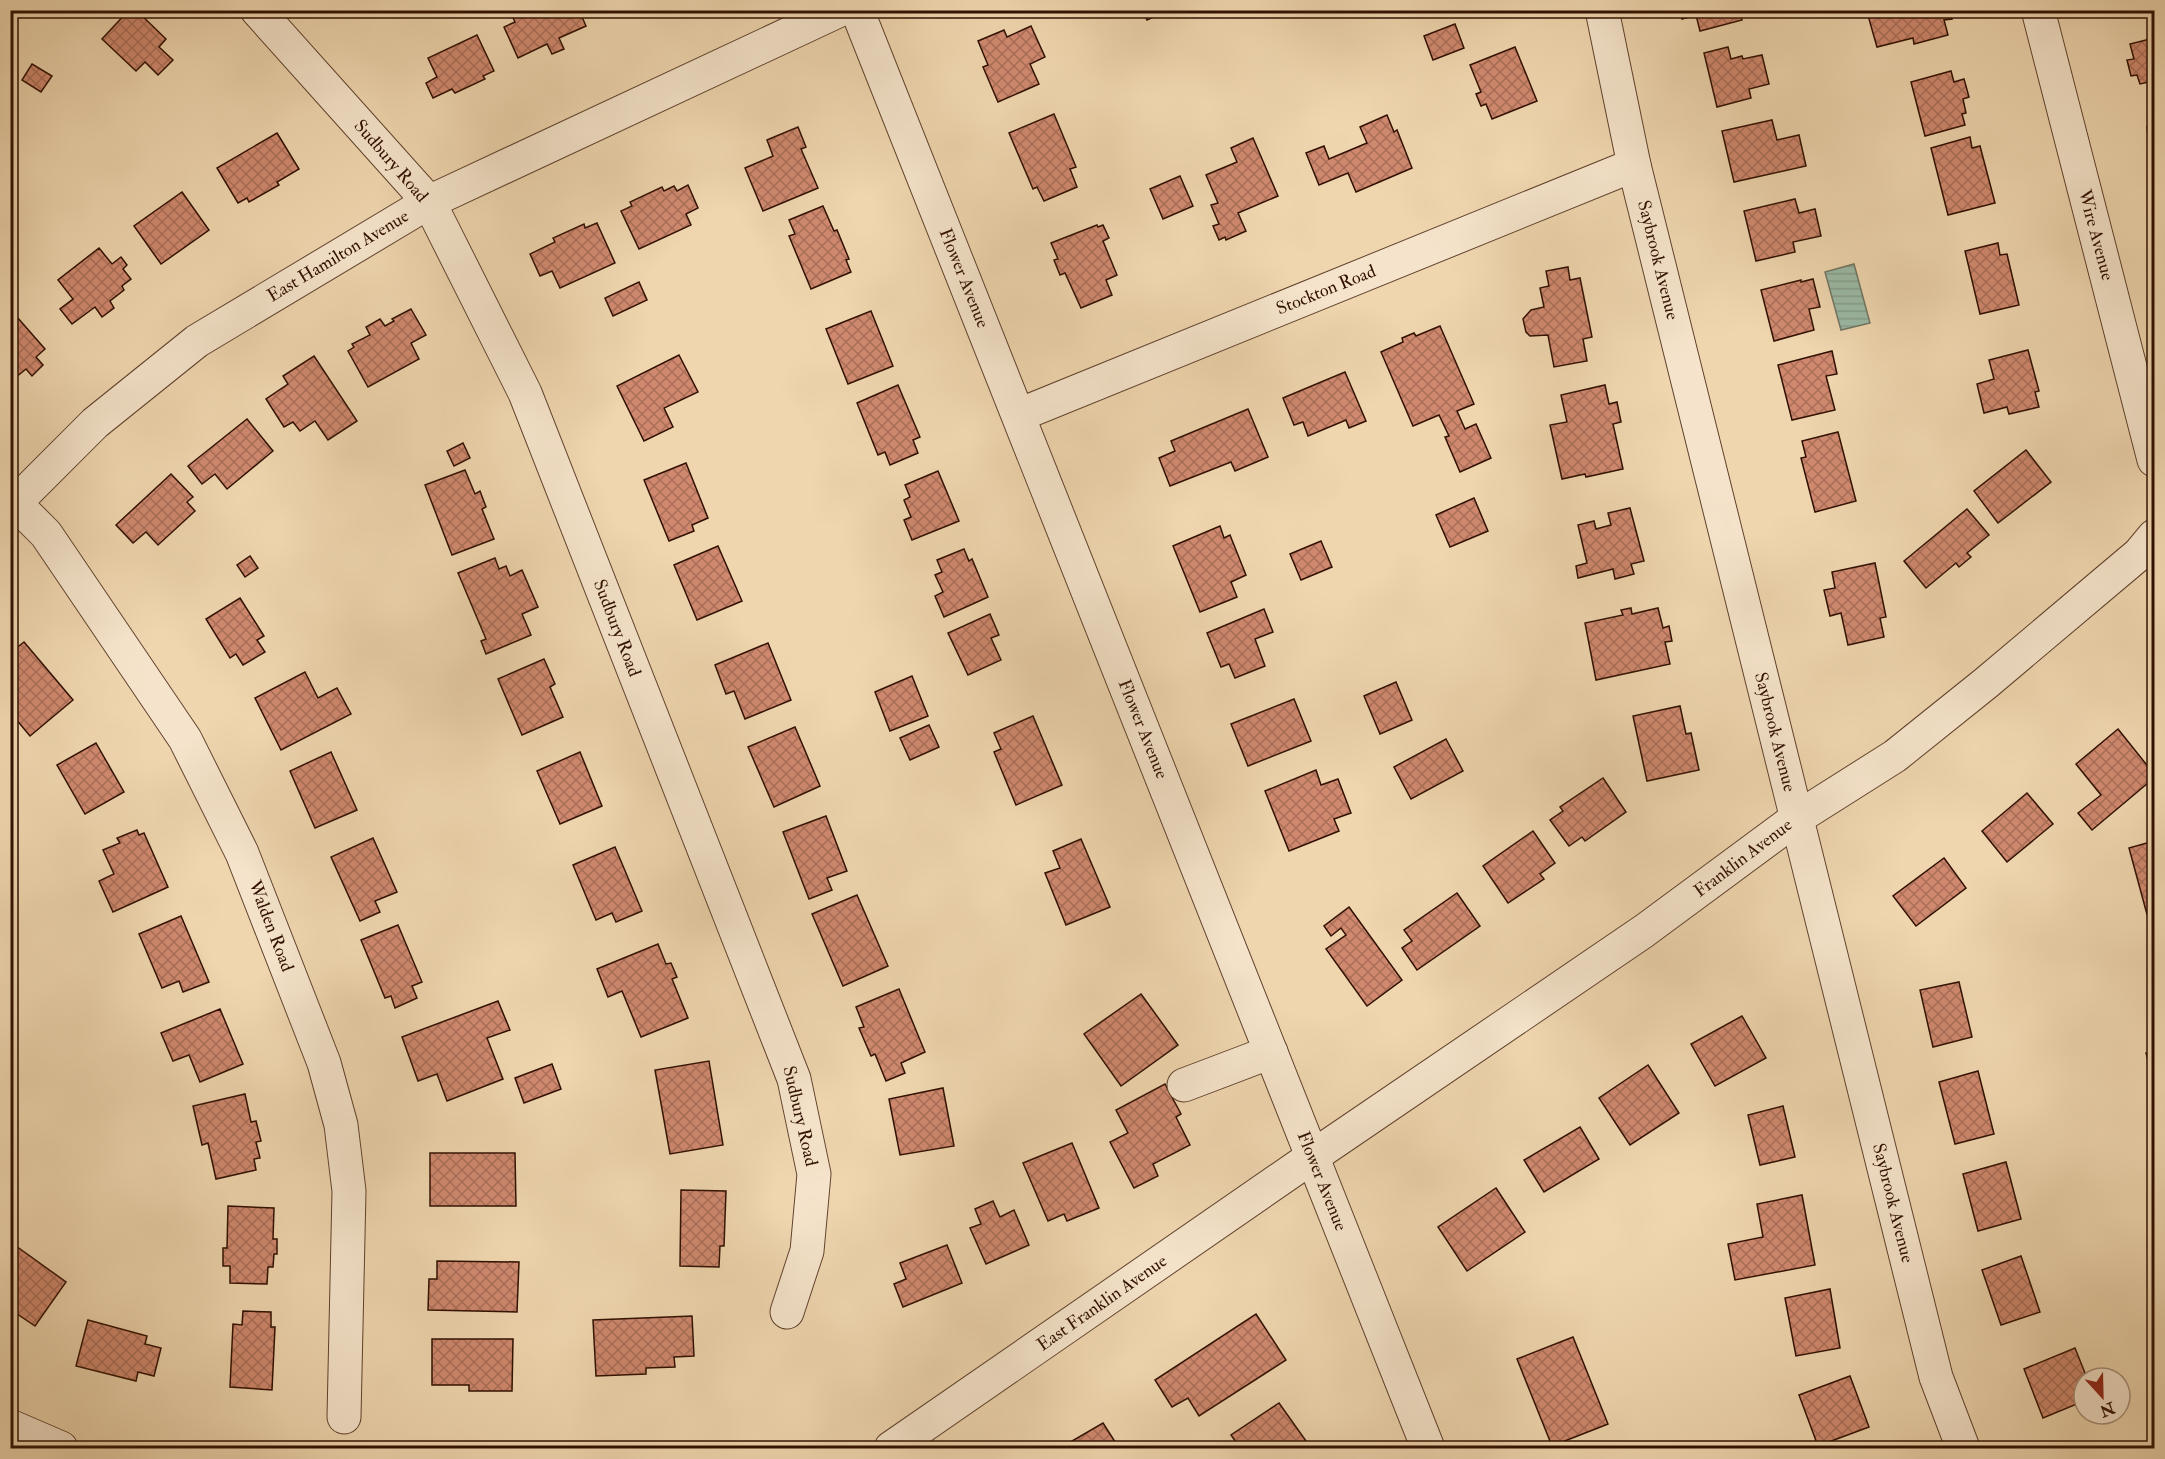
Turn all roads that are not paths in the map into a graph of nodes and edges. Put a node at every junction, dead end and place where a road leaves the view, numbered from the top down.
1 (258, 10) edge
2 (840, 10) edge
3 (857, 10) edge
4 (1602, 10) edge
5 (2038, 10) edge
6 (1634, 165) junction
7 (429, 202) junction
8 (1019, 415) junction
9 (2154, 460) edge
10 (12, 503) edge
11 (2154, 536) edge
12 (1797, 818) junction
13 (1270, 1052) junction
14 (1184, 1084) dead end
15 (1312, 1157) junction
16 (787, 1312) dead end
17 (344, 1417) dead end
18 (10, 1426) edge
19 (61, 1449) edge
20 (891, 1449) edge
21 (1428, 1449) edge
22 (1963, 1449) edge

1 - 7 street, Sudbury Road
2 - 7 street, East Hamilton Avenue
3 - 8 street, Flower Avenue
4 - 6 street, Saybrook Avenue
5 - 9 street, Wire Avenue
6 - 8 street, Stockton Road
6 - 12 street, Saybrook Avenue
7 - 10 street, East Hamilton Avenue
7 - 16 street, Sudbury Road
8 - 13 street, Flower Avenue
10 - 17 street, Walden Road
11 - 12 street, Franklin Avenue
12 - 15 street, Franklin Avenue
12 - 22 street, Saybrook Avenue
13 - 14 street
13 - 15 street, Flower Avenue
15 - 20 street, East Franklin Avenue
15 - 21 street, Flower Avenue
18 - 19 street

